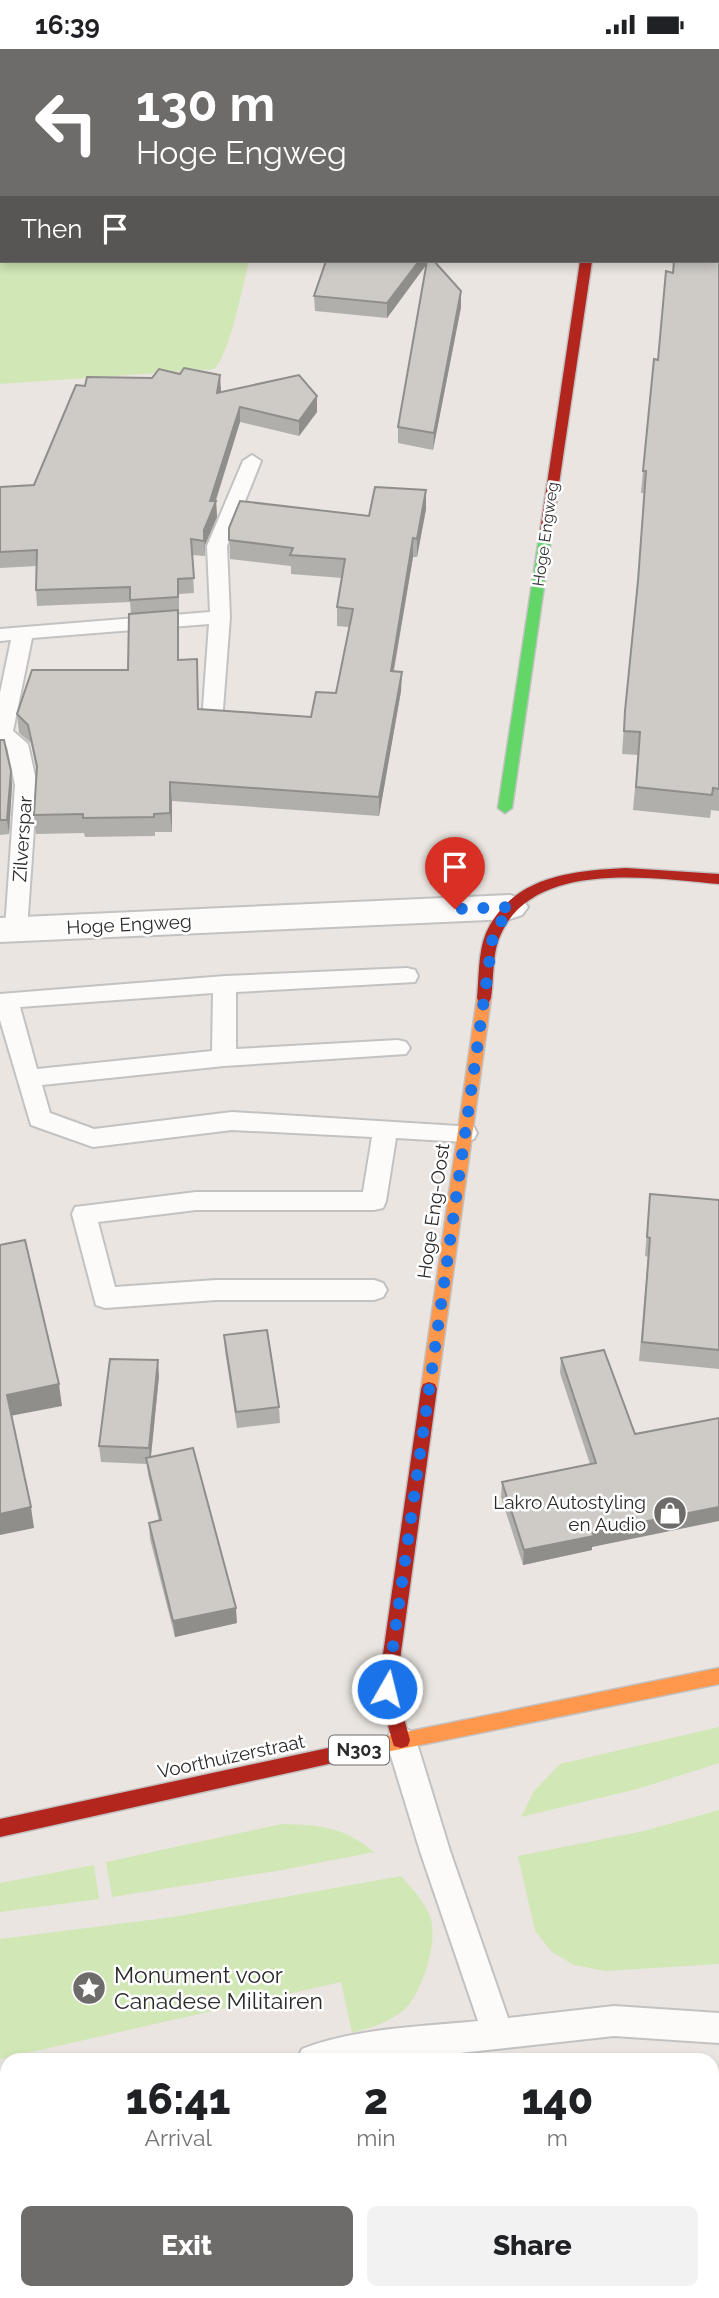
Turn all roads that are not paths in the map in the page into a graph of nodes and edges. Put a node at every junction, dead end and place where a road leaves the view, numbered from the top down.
1 (586, 263) edge
2 (252, 461) dead end
3 (220, 617) junction
4 (23, 633) junction
5 (0, 635) edge
6 (212, 722) edge
7 (505, 808) dead end
8 (719, 879) edge
9 (510, 907) junction
10 (8, 930) edge
11 (407, 976) dead end
12 (225, 984) junction
13 (3, 1000) edge
14 (398, 1048) dead end
15 (225, 1058) junction
16 (28, 1078) junction
17 (385, 1129) junction
18 (465, 1133) junction
19 (374, 1290) dead end
20 (719, 1676) edge
21 (401, 1740) junction
22 (0, 1828) edge
23 (719, 2028) edge
24 (498, 2034) junction
25 (346, 2053) edge

1 - 7 street, Hoge Engweg
2 - 3 lane
3 - 4 lane
3 - 6 lane
4 - 5 lane
4 - 10 lane, Zilverspar
8 - 9 street, Hoge Eng-Oost
9 - 10 street, Hoge Engweg
9 - 18 street, Hoge Eng-Oost
11 - 12 lane
12 - 13 lane
12 - 15 lane
13 - 16 lane
14 - 15 lane
15 - 16 lane
16 - 17 lane
17 - 18 lane
17 - 19 lane
18 - 21 street, Hoge Eng-Oost
20 - 21 street, Voorthuizerstraat / N303
21 - 22 street, Voorthuizerstraat / N303
21 - 24 lane
23 - 24 lane
24 - 25 lane

